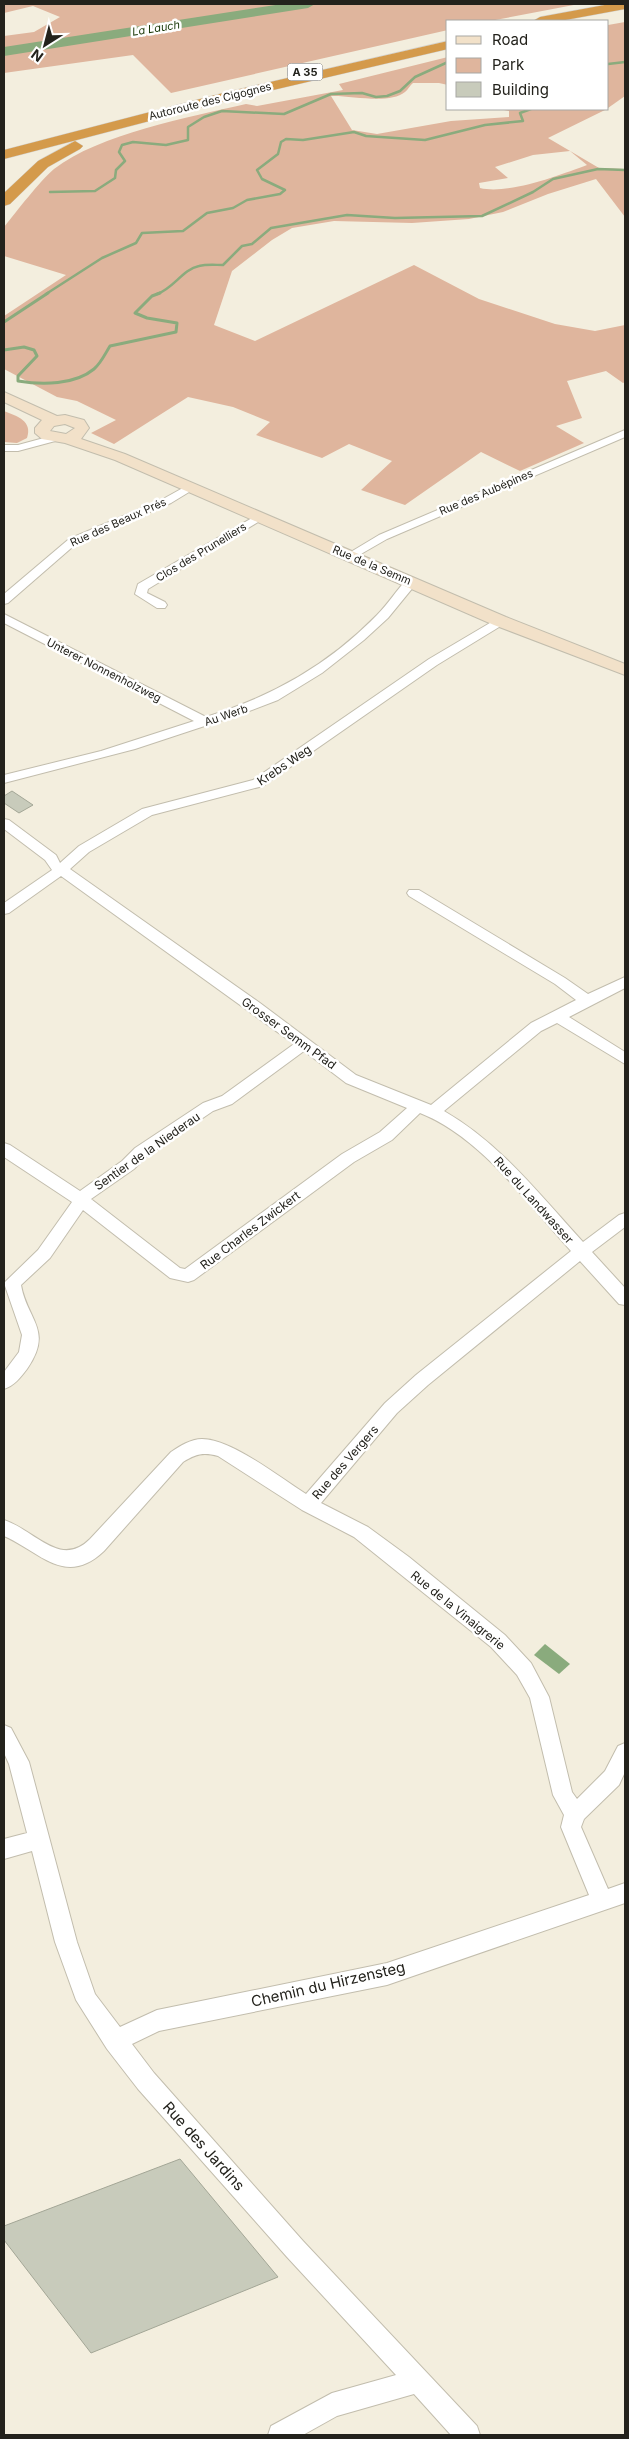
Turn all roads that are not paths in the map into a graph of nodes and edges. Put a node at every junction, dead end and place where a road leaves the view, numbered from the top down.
1 (625, 5) edge
2 (625, 10) edge
3 (545, 20) edge
4 (572, 20) edge
5 (446, 40) edge
6 (446, 45) edge
7 (165, 112) junction
8 (83, 126) junction
9 (4, 142) edge
10 (4, 149) edge
11 (4, 156) edge
12 (4, 200) edge
13 (4, 396) edge
14 (4, 404) edge
15 (51, 430) junction
16 (80, 432) junction
17 (625, 433) edge
18 (4, 448) edge
19 (120, 457) junction
20 (190, 487) junction
21 (259, 517) junction
22 (350, 556) junction
23 (411, 582) junction
24 (4, 600) edge
25 (161, 604) dead end
26 (4, 618) edge
27 (500, 620) junction
28 (625, 670) edge
29 (205, 722) junction
30 (4, 779) edge
31 (4, 823) edge
32 (61, 870) junction
33 (414, 893) dead end
34 (4, 910) edge
35 (625, 982) edge
36 (586, 1000) junction
37 (557, 1016) junction
38 (304, 1044) junction
39 (625, 1059) edge
40 (418, 1105) junction
41 (433, 1112) junction
42 (4, 1149) edge
43 (81, 1200) junction
44 (625, 1219) edge
45 (581, 1252) junction
46 (8, 1282) edge
47 (625, 1300) edge
48 (4, 1382) edge
49 (308, 1505) junction
50 (4, 1528) edge
51 (4, 1734) edge
52 (625, 1752) edge
53 (575, 1814) junction
54 (40, 1839) junction
55 (4, 1849) edge
56 (625, 1893) edge
57 (602, 1900) junction
58 (115, 2041) junction
59 (418, 2382) junction
60 (280, 2435) edge
61 (468, 2435) edge

1 - 3 highway
2 - 4 highway
5 - 8 highway, Autoroute des Cigognes / A 35
6 - 7 highway, Autoroute des Cigognes / A 35
7 - 11 highway, Autoroute des Cigognes / A 35
7 - 12 highway
8 - 9 highway
8 - 10 highway, Autoroute des Cigognes / A 35
13 - 15 main road, Rue de la Semm
14 - 15 main road, Rue de la Semm
15 - 16 main road
15 - 16 main road, Rue de la Semm
15 - 18 street
15 - 19 main road, Rue de la Semm
16 - 19 main road, Rue de la Semm
17 - 22 street, Rue des Aubépines
19 - 20 main road, Rue de la Semm
20 - 21 main road, Rue de la Semm
20 - 24 street, Rue des Beaux Prés
21 - 22 main road, Rue de la Semm
21 - 25 street, Clos des Prunelliers
22 - 23 main road, Rue de la Semm
23 - 27 main road, Rue de la Semm
23 - 29 street, Au Werb
26 - 29 street, Unterer Nonnenholzweg
27 - 28 main road, Rue de la Semm
27 - 32 street, Krebs Weg
29 - 30 street, Au Werb
31 - 32 street, Grosser Semm Pfad
32 - 34 street, Krebs Weg
32 - 38 street, Grosser Semm Pfad
33 - 36 street
35 - 36 street
36 - 37 street
37 - 39 street
37 - 41 street
38 - 40 street, Grosser Semm Pfad
38 - 43 street, Sentier de la Niederau
40 - 41 street, Grosser Semm Pfad
40 - 43 street, Rue Charles Zwickert
41 - 45 street, Rue du Landwasser
42 - 43 street, Rue Charles Zwickert
43 - 46 street, Sentier de la Niederau
44 - 45 street, Rue des Vergers
45 - 47 street, Rue du Landwasser
45 - 49 street, Rue des Vergers
46 - 48 street, Sentier de la Niederau
49 - 50 street, Rue des Vergers
49 - 53 street, Rue de la Vinaigrerie
51 - 54 street, Rue des Jardins
52 - 53 street
53 - 57 street
54 - 55 street
54 - 58 street, Rue des Jardins
56 - 57 street, Chemin du Hirzensteg
57 - 58 street, Chemin du Hirzensteg
58 - 59 street, Rue des Jardins
59 - 60 street
59 - 61 street, Rue des Jardins

